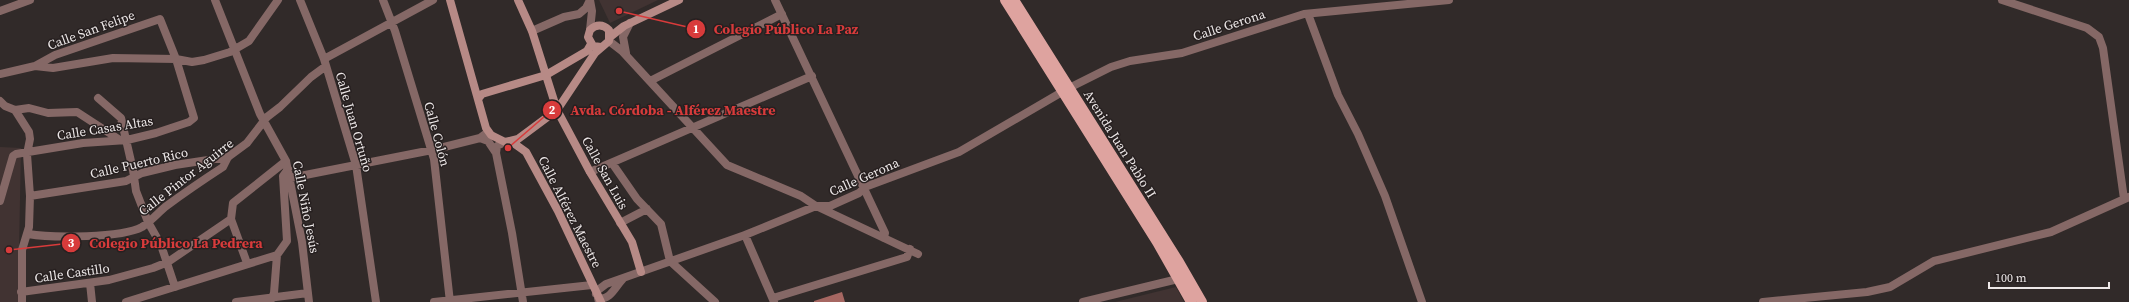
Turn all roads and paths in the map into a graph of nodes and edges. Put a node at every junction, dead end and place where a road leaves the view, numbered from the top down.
1 (30, 0) edge
2 (215, 0) edge
3 (278, 0) edge
4 (300, 0) edge
5 (383, 0) edge
6 (433, 0) edge
7 (450, 0) edge
8 (518, 0) edge
9 (590, 0) edge
10 (679, 0) edge
11 (775, 0) edge
12 (1005, 0) edge
13 (1014, 0) edge
14 (1449, 0) edge
15 (2002, 0) edge
16 (0, 11) edge
17 (782, 14) junction
18 (1308, 14) junction
19 (575, 16) junction
20 (392, 22) junction
21 (627, 24) junction
22 (592, 27) junction
23 (606, 28) junction
24 (532, 31) junction
25 (610, 39) junction
26 (591, 44) junction
27 (601, 47) junction
28 (234, 49) junction
29 (176, 59) junction
30 (631, 60) junction
31 (325, 63) junction
32 (35, 66) junction
33 (0, 74) edge
34 (546, 75) junction
35 (812, 76) junction
36 (650, 81) junction
37 (1066, 90) junction
38 (98, 98) dead end
39 (478, 99) junction
40 (0, 101) edge
41 (15, 110) junction
42 (557, 110) junction
43 (264, 122) junction
44 (693, 128) junction
45 (488, 132) junction
46 (480, 138) junction
47 (123, 140) junction
48 (509, 142) junction
49 (432, 150) junction
50 (496, 153) junction
51 (27, 154) junction
52 (228, 157) junction
53 (612, 163) junction
54 (287, 165) junction
55 (356, 165) junction
56 (590, 172) junction
57 (133, 176) junction
58 (290, 178) junction
59 (865, 187) junction
60 (30, 196) junction
61 (2126, 198) edge
62 (0, 201) edge
63 (816, 206) junction
64 (647, 208) junction
65 (231, 220) junction
66 (148, 222) junction
67 (620, 224) junction
68 (28, 234) junction
69 (745, 235) junction
70 (884, 238) junction
71 (910, 249) junction
72 (918, 254) dead end
73 (277, 256) junction
74 (670, 261) junction
75 (168, 262) junction
76 (246, 264) junction
77 (641, 272) junction
78 (1178, 279) junction
79 (90, 283) junction
80 (592, 285) junction
81 (175, 287) junction
82 (21, 292) junction
83 (522, 292) junction
84 (309, 298) edge
85 (599, 299) edge
86 (271, 300) edge
87 (773, 300) edge
88 (450, 301) edge
89 (22, 302) edge
90 (92, 302) edge
91 (126, 302) edge
92 (236, 302) edge
93 (376, 302) edge
94 (434, 302) edge
95 (523, 302) edge
96 (715, 302) edge
97 (1083, 302) edge
98 (1191, 302) edge
99 (1202, 302) edge
100 (1422, 302) edge
101 (1763, 302) edge

1 - 16 street
2 - 28 street, Calle Niño Jesús
3 - 28 street
4 - 31 street, Calle Juan Ortuño
5 - 20 street, Calle Colón
6 - 20 street, Calle Pintor Aguirre
7 - 39 main road
8 - 24 main road, Calle San Luis
9 - 19 street
9 - 22 street
10 - 21 main road
11 - 17 street
12 - 37 main road, Avenida Juan Pablo II
13 - 37 main road, Avenida Juan Pablo II
14 - 18 street, Calle Gerona
15 - 61 street
17 - 35 street
17 - 36 street
18 - 37 street, Calle Gerona
18 - 100 street
19 - 22 street
19 - 24 street
20 - 31 street, Calle Pintor Aguirre
20 - 49 street, Calle Colón
21 - 23 main road
21 - 25 main road
21 - 30 street
22 - 23 main road
22 - 26 main road
23 - 25 main road
24 - 34 main road, Calle San Luis
25 - 27 main road
25 - 30 street
26 - 27 main road
26 - 34 main road
27 - 42 main road
28 - 29 street
28 - 43 street, Calle Niño Jesús
29 - 32 street
29 - 32 street, Calle San Felipe
29 - 47 street, Calle Casas Altas
30 - 36 street
31 - 43 street, Calle Pintor Aguirre
31 - 55 street, Calle Juan Ortuño
32 - 33 street
34 - 39 main road
34 - 42 main road, Calle San Luis
35 - 44 street
35 - 59 street
36 - 44 street
37 - 59 street, Calle Gerona
37 - 78 main road, Avenida Juan Pablo II
37 - 99 main road, Avenida Juan Pablo II
38 - 47 street
39 - 45 main road
40 - 41 street
41 - 47 street
41 - 51 street
42 - 48 main road
42 - 56 main road, Calle San Luis
43 - 52 street, Calle Pintor Aguirre
43 - 54 street, Calle Niño Jesús
44 - 53 street
44 - 63 street
45 - 46 street
45 - 48 main road, Calle Alférez Maestre
46 - 49 street
46 - 50 street
47 - 51 street, Calle Casas Altas
47 - 57 street
48 - 50 street
48 - 80 main road, Calle Alférez Maestre
49 - 55 street
49 - 88 street, Calle Colón
50 - 83 street
51 - 60 street
51 - 62 street, Calle Casas Altas
52 - 57 street, Calle Puerto Rico
52 - 66 street, Calle Pintor Aguirre
53 - 56 street
53 - 64 street
54 - 58 street, Calle Niño Jesús
54 - 65 street
54 - 73 street
55 - 58 street
55 - 93 street, Calle Juan Ortuño
56 - 67 main road, Calle San Luis
57 - 60 street, Calle Puerto Rico
57 - 66 street
58 - 84 street, Calle Niño Jesús
59 - 63 street, Calle Gerona
59 - 70 street
60 - 68 street
61 - 101 street
63 - 69 street, Calle Gerona
63 - 70 street
64 - 67 street, Calle San Luis
64 - 74 street
65 - 75 street, Calle Castillo
65 - 76 street
66 - 68 street, Calle Pintor Aguirre
66 - 75 street
67 - 77 main road, Calle San Luis
68 - 82 street
69 - 74 street, Calle Gerona
69 - 87 street
70 - 71 street
71 - 72 street
71 - 87 street
73 - 76 street
73 - 86 street
74 - 77 street, Calle Gerona
74 - 96 street
75 - 79 street, Calle Castillo
75 - 81 street
76 - 81 street
77 - 85 street, Calle Gerona
78 - 97 street
78 - 98 main road, Avenida Juan Pablo II
79 - 82 street, Calle Castillo
79 - 90 street
80 - 83 street
80 - 85 main road, Calle Alférez Maestre
81 - 91 street
82 - 89 street
83 - 88 street
83 - 95 street
84 - 86 street
86 - 92 street
88 - 94 street

